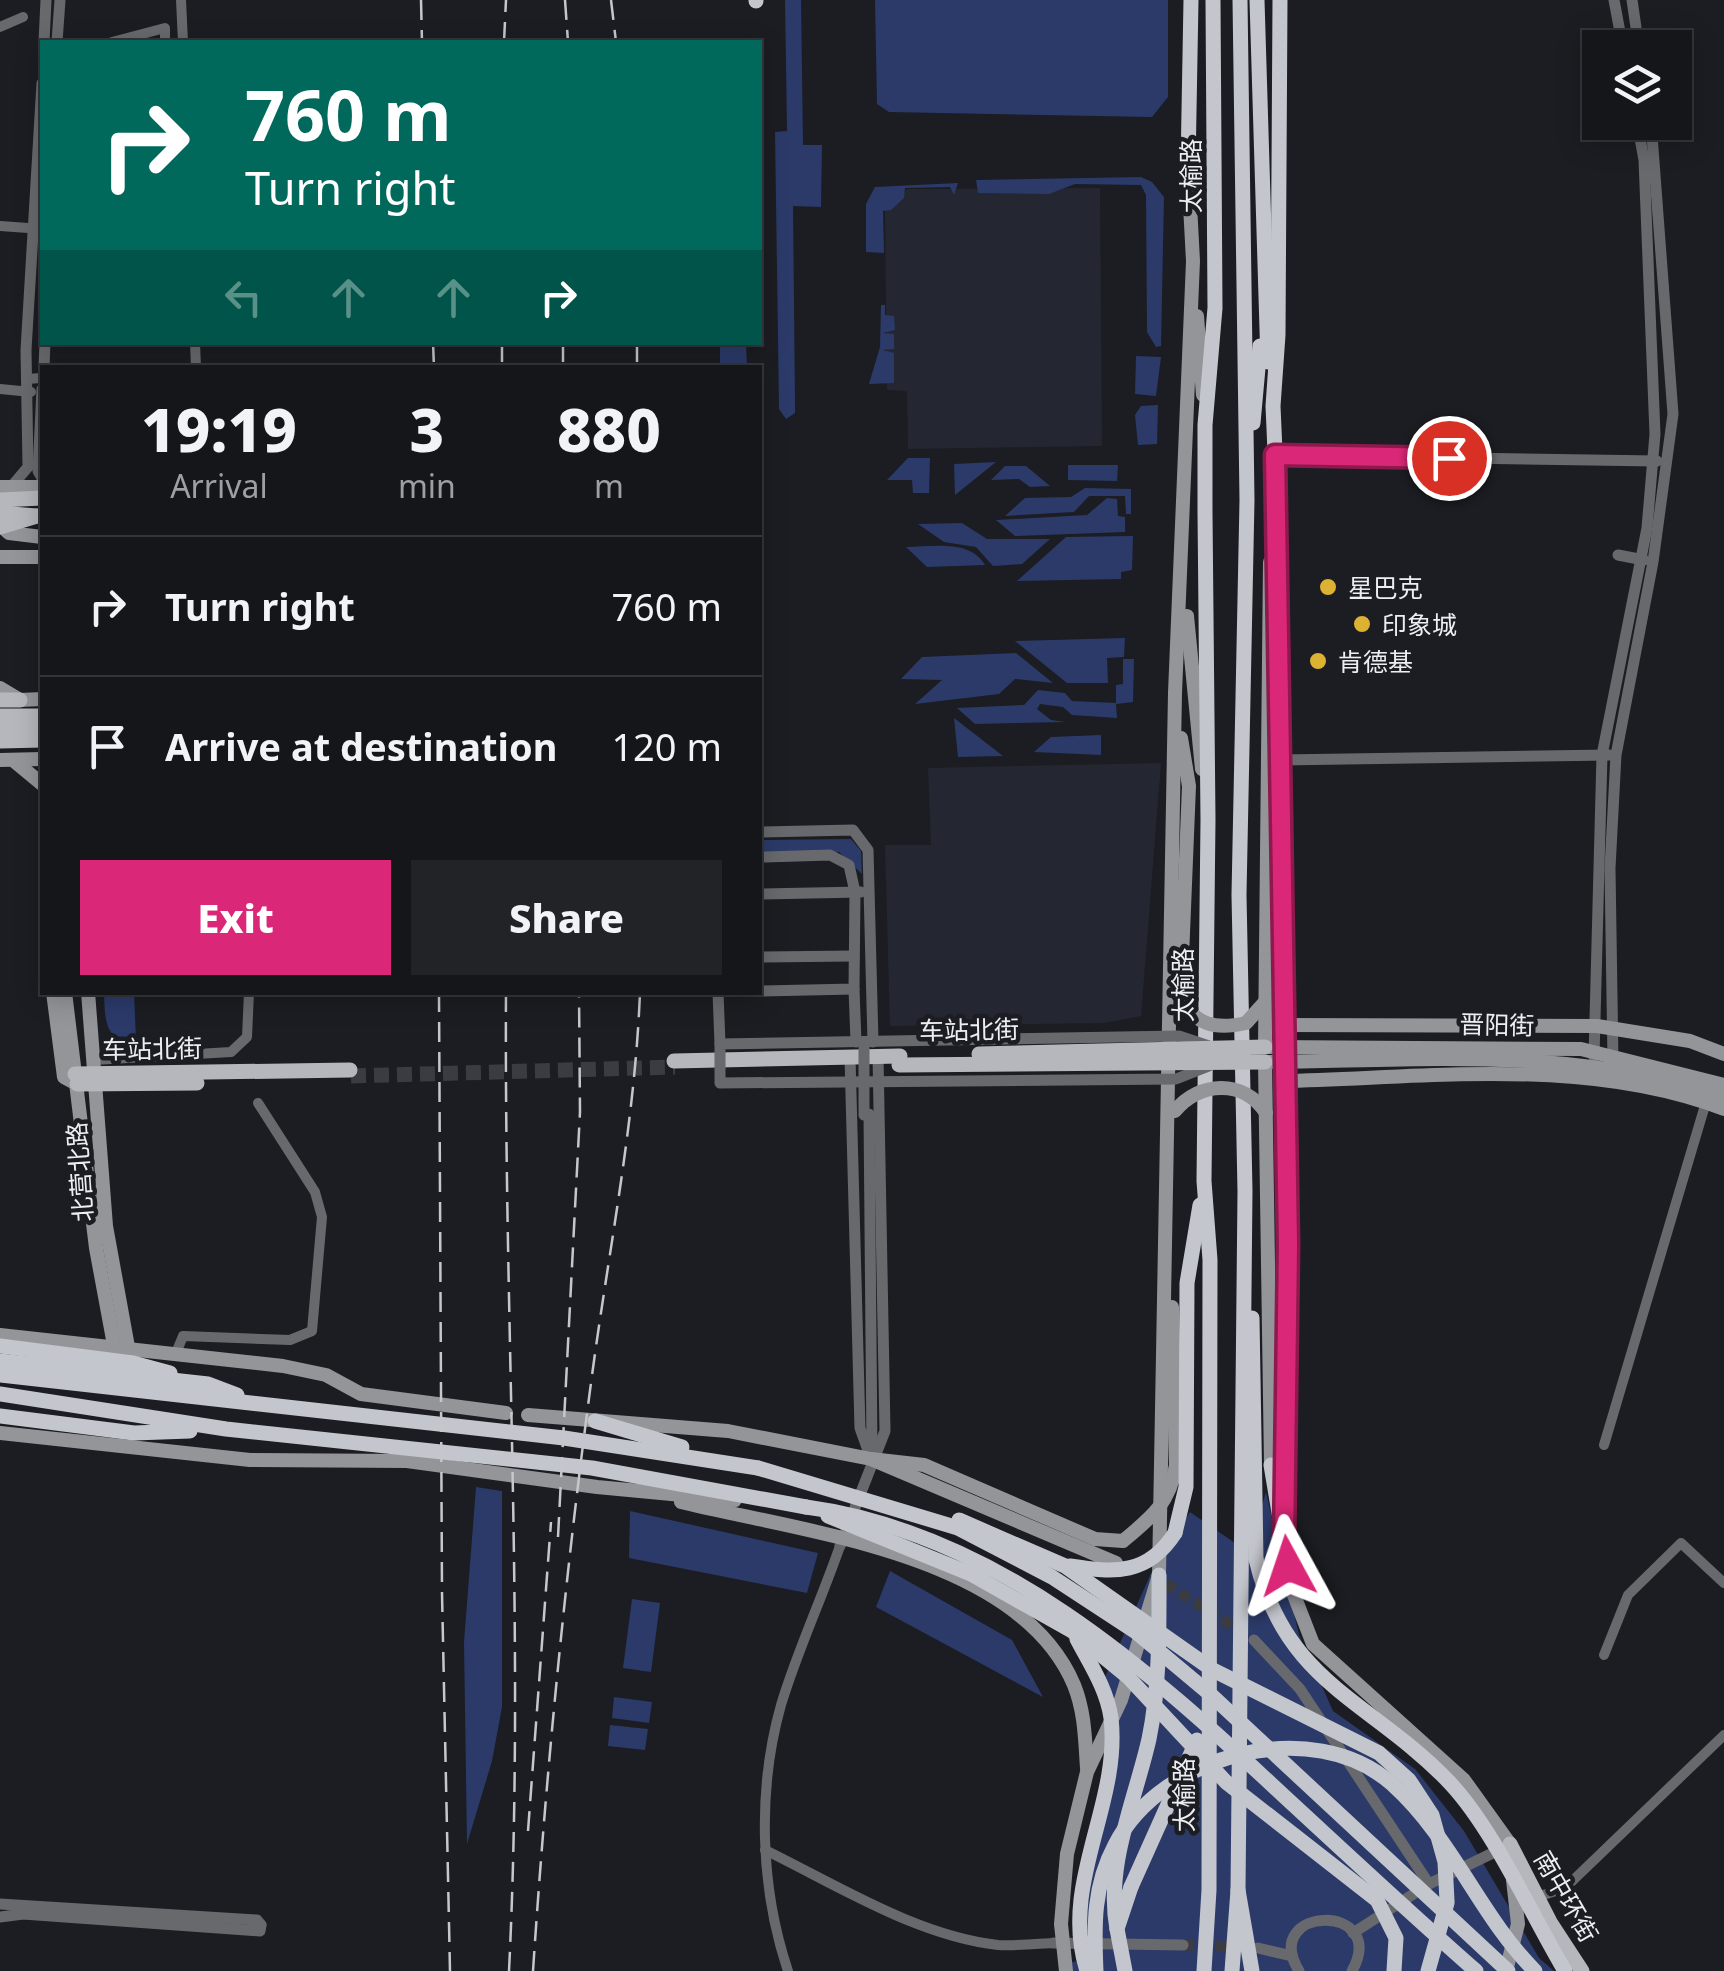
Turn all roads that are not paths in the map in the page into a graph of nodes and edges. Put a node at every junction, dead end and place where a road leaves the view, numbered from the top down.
1 (46, 0) edge
2 (60, 0) edge
3 (181, 0) edge
4 (1191, 0) edge
5 (1213, 0) edge
6 (1240, 0) edge
7 (1257, 0) edge
8 (1280, 0) edge
9 (1614, 0) edge
10 (1632, 0) edge
11 (22, 17) dead end
12 (0, 27) edge
13 (1620, 30) edge
14 (1636, 30) edge
15 (44, 40) edge
16 (57, 40) edge
17 (120, 40) edge
18 (166, 40) edge
19 (183, 40) edge
20 (1640, 140) edge
21 (1652, 140) edge
22 (40, 162) edge
23 (1188, 166) joint
24 (0, 226) edge
25 (38, 228) edge
26 (1194, 261) junction
27 (1264, 318) junction
28 (40, 379) edge
29 (26, 385) junction
30 (40, 389) edge
31 (0, 390) edge
32 (1273, 406) junction
33 (1205, 424) junction
34 (40, 430) edge
35 (1275, 455) junction
36 (1449, 458) junction
37 (1652, 461) junction
38 (1666, 461) junction
39 (40, 474) edge
40 (40, 486) edge
41 (4, 491) edge
42 (1448, 494) dead end
43 (1277, 496) junction
44 (40, 498) edge
45 (1247, 500) junction
46 (0, 513) edge
47 (40, 516) edge
48 (2, 529) edge
49 (40, 537) edge
50 (1183, 555) junction
51 (1618, 555) dead end
52 (0, 557) edge
53 (40, 557) edge
54 (1647, 561) junction
55 (0, 688) edge
56 (1175, 693) junction
57 (40, 699) edge
58 (0, 700) edge
59 (20, 700) junction
60 (0, 708) edge
61 (0, 716) edge
62 (40, 716) edge
63 (0, 727) edge
64 (40, 727) edge
65 (40, 740) edge
66 (0, 741) edge
67 (1602, 755) junction
68 (1616, 755) junction
69 (6, 760) edge
70 (40, 760) edge
71 (1280, 760) junction
72 (40, 783) edge
73 (1208, 820) junction
74 (762, 832) edge
75 (766, 857) dead end
76 (854, 892) junction
77 (870, 892) junction
78 (762, 894) edge
79 (854, 956) junction
80 (762, 957) edge
81 (854, 989) junction
82 (762, 991) edge
83 (53, 995) edge
84 (65, 995) edge
85 (88, 995) edge
86 (249, 995) edge
87 (718, 995) edge
88 (1180, 996) junction
89 (1265, 1002) junction
90 (1282, 1025) junction
91 (1597, 1026) junction
92 (1615, 1028) junction
93 (720, 1039) junction
94 (95, 1041) junction
95 (71, 1044) junction
96 (864, 1049) junction
97 (1265, 1054) junction
98 (1724, 1054) edge
99 (1218, 1056) junction
100 (1177, 1057) junction
101 (674, 1064) tunnel mouth
102 (95, 1073) junction
103 (350, 1073) tunnel mouth
104 (1592, 1077) junction
105 (76, 1079) junction
106 (1612, 1080) junction
107 (1282, 1081) junction
108 (866, 1082) junction
109 (1724, 1085) edge
110 (1724, 1098) edge
111 (1706, 1102) junction
112 (258, 1104) dead end
113 (1724, 1108) edge
114 (1174, 1111) junction
115 (1266, 1113) junction
116 (1204, 1181) junction
117 (1245, 1191) junction
118 (0, 1334) edge
119 (0, 1346) edge
120 (121, 1346) junction
121 (176, 1353) junction
122 (0, 1360) edge
123 (0, 1376) edge
124 (208, 1384) junction
125 (0, 1394) edge
126 (255, 1402) junction
127 (506, 1414) dead end
128 (528, 1415) dead end
129 (0, 1416) edge
130 (595, 1421) junction
131 (226, 1429) junction
132 (0, 1433) edge
133 (1604, 1444) dead end
134 (871, 1459) junction
135 (1271, 1465) joint
136 (758, 1468) junction
137 (637, 1491) junction
138 (806, 1507) junction
139 (1163, 1507) junction
140 (842, 1540) junction
141 (1284, 1543) junction
142 (1116, 1563) dead end
143 (1065, 1566) junction
144 (1159, 1576) junction
145 (1724, 1582) edge
146 (1072, 1631) junction
147 (1254, 1640) tunnel mouth
148 (1604, 1654) dead end
149 (1208, 1708) junction
150 (1724, 1735) edge
151 (1088, 1772) junction
152 (1510, 1844) junction
153 (766, 1850) junction
154 (1429, 1884) junction
155 (1238, 1890) junction
156 (1536, 1896) junction
157 (0, 1904) edge
158 (0, 1917) edge
159 (1117, 1930) junction
160 (1353, 1933) junction
161 (1058, 1943) junction
162 (1184, 1945) tunnel mouth
163 (1258, 1948) dead end
164 (1292, 1956) junction
165 (788, 1971) edge
166 (1066, 1971) edge
167 (1086, 1971) edge
168 (1096, 1971) edge
169 (1125, 1971) edge
170 (1204, 1971) edge
171 (1232, 1971) edge
172 (1252, 1971) edge
173 (1299, 1971) edge
174 (1352, 1971) edge
175 (1394, 1971) edge
176 (1428, 1971) edge
177 (1476, 1971) edge
178 (1507, 1971) edge
179 (1535, 1971) edge
180 (1565, 1971) edge
181 (1582, 1971) edge

1 - 15 street
2 - 16 street
3 - 19 street
4 - 23 highway
5 - 33 highway, 太榆路
6 - 45 highway, 太榆路
7 - 27 highway
8 - 32 highway
9 - 13 street
10 - 14 street
11 - 12 street
17 - 18 street
20 - 37 street
21 - 38 street
22 - 25 street
23 - 26 main road
24 - 25 street
25 - 29 street
26 - 33 main road
26 - 50 main road
27 - 32 highway
27 - 45 highway
28 - 29 street
29 - 30 street
29 - 31 street
29 - 41 street
32 - 35 highway
33 - 73 highway, 太榆路
34 - 39 street
35 - 36 street
35 - 43 highway
36 - 37 street
36 - 42 street
37 - 38 street
37 - 54 street
38 - 54 street
40 - 41 main road
41 - 44 main road
43 - 71 main road
43 - 89 main road
45 - 117 highway, 太榆路
46 - 47 main road, bridge
47 - 48 main road, bridge
48 - 49 main road
50 - 56 main road
50 - 73 main road
51 - 54 street
52 - 53 main road
54 - 67 street
54 - 68 street
55 - 59 main road
56 - 88 main road
56 - 139 main road
57 - 59 main road
58 - 59 main road
59 - 60 main road
61 - 62 main road
63 - 64 main road
65 - 66 main road
67 - 68 street
67 - 71 street
67 - 91 street
68 - 92 street
69 - 70 main road
69 - 72 main road
71 - 90 main road
73 - 116 highway, 太榆路
74 - 77 street
75 - 76 street
76 - 77 street
76 - 78 street
76 - 79 street
77 - 96 street
79 - 80 street
79 - 81 street
81 - 82 street
81 - 96 street
83 - 105 main road
84 - 95 main road, 北营北路
85 - 94 main road, 北营北路
86 - 102 street
87 - 93 street
88 - 89 main road, bridge
88 - 100 main road, bridge
89 - 97 main road
90 - 91 main road
90 - 107 main road
91 - 92 main road
91 - 104 street
92 - 98 main road
92 - 106 street
93 - 96 street, bridge
93 - 108 street, bridge
94 - 95 main road
94 - 102 main road, 北营北路
95 - 105 main road, 北营北路
96 - 100 street, bridge
96 - 100 main road, 车站北街, bridge
96 - 101 main road, 车站北街
96 - 108 street, bridge
96 - 134 street
96 - 134 street
97 - 99 main road, 车站北街, bridge
97 - 109 main road, 晋阳街, bridge
97 - 110 main road, 晋阳街, bridge
97 - 115 main road
99 - 100 main road, 车站北街, bridge
99 - 100 street, bridge
100 - 108 street, bridge
100 - 114 main road, bridge
102 - 103 main road, 车站北街
102 - 105 main road, 车站北街
102 - 120 main road, 北营北路
104 - 106 main road
104 - 107 main road
105 - 120 main road, 北营北路
106 - 111 main road
107 - 141 main road
108 - 134 street, bridge
111 - 113 main road
111 - 133 street
112 - 121 street
114 - 115 main road, bridge
114 - 139 main road
115 - 135 main road
116 - 143 highway, bridge
116 - 149 highway, 太榆路
117 - 155 highway, 太榆路
117 - 180 highway, bridge
118 - 120 main road
119 - 124 highway
120 - 121 main road
121 - 127 main road
122 - 124 highway
123 - 126 highway
124 - 126 highway
125 - 131 highway
126 - 136 highway
128 - 130 main road
129 - 131 highway
130 - 134 main road
130 - 136 highway
131 - 138 highway
132 - 137 main road
134 - 139 main road
134 - 140 street
134 - 142 main road
135 - 141 highway
136 - 143 highway, bridge
136 - 178 highway, bridge
137 - 138 main road
137 - 140 main road
138 - 146 highway, bridge
138 - 177 highway, bridge
139 - 144 main road
140 - 151 main road
140 - 153 street
141 - 152 main road
143 - 176 highway, bridge
144 - 151 main road
144 - 159 highway
145 - 148 street
146 - 167 highway, bridge
146 - 175 highway, bridge
147 - 154 street
149 - 159 highway, bridge
149 - 170 highway, 太榆路
150 - 156 street
151 - 161 main road
152 - 154 street
152 - 156 main road, 南中环街
152 - 178 main road
153 - 161 street
153 - 165 street
154 - 160 street
155 - 171 highway, 太榆路
155 - 172 highway, bridge
156 - 181 main road, 南中环街
157 - 158 street
159 - 169 highway, bridge
160 - 164 street
160 - 174 street
161 - 162 street
161 - 166 main road
163 - 164 street
164 - 173 street
168 - 179 highway, bridge

